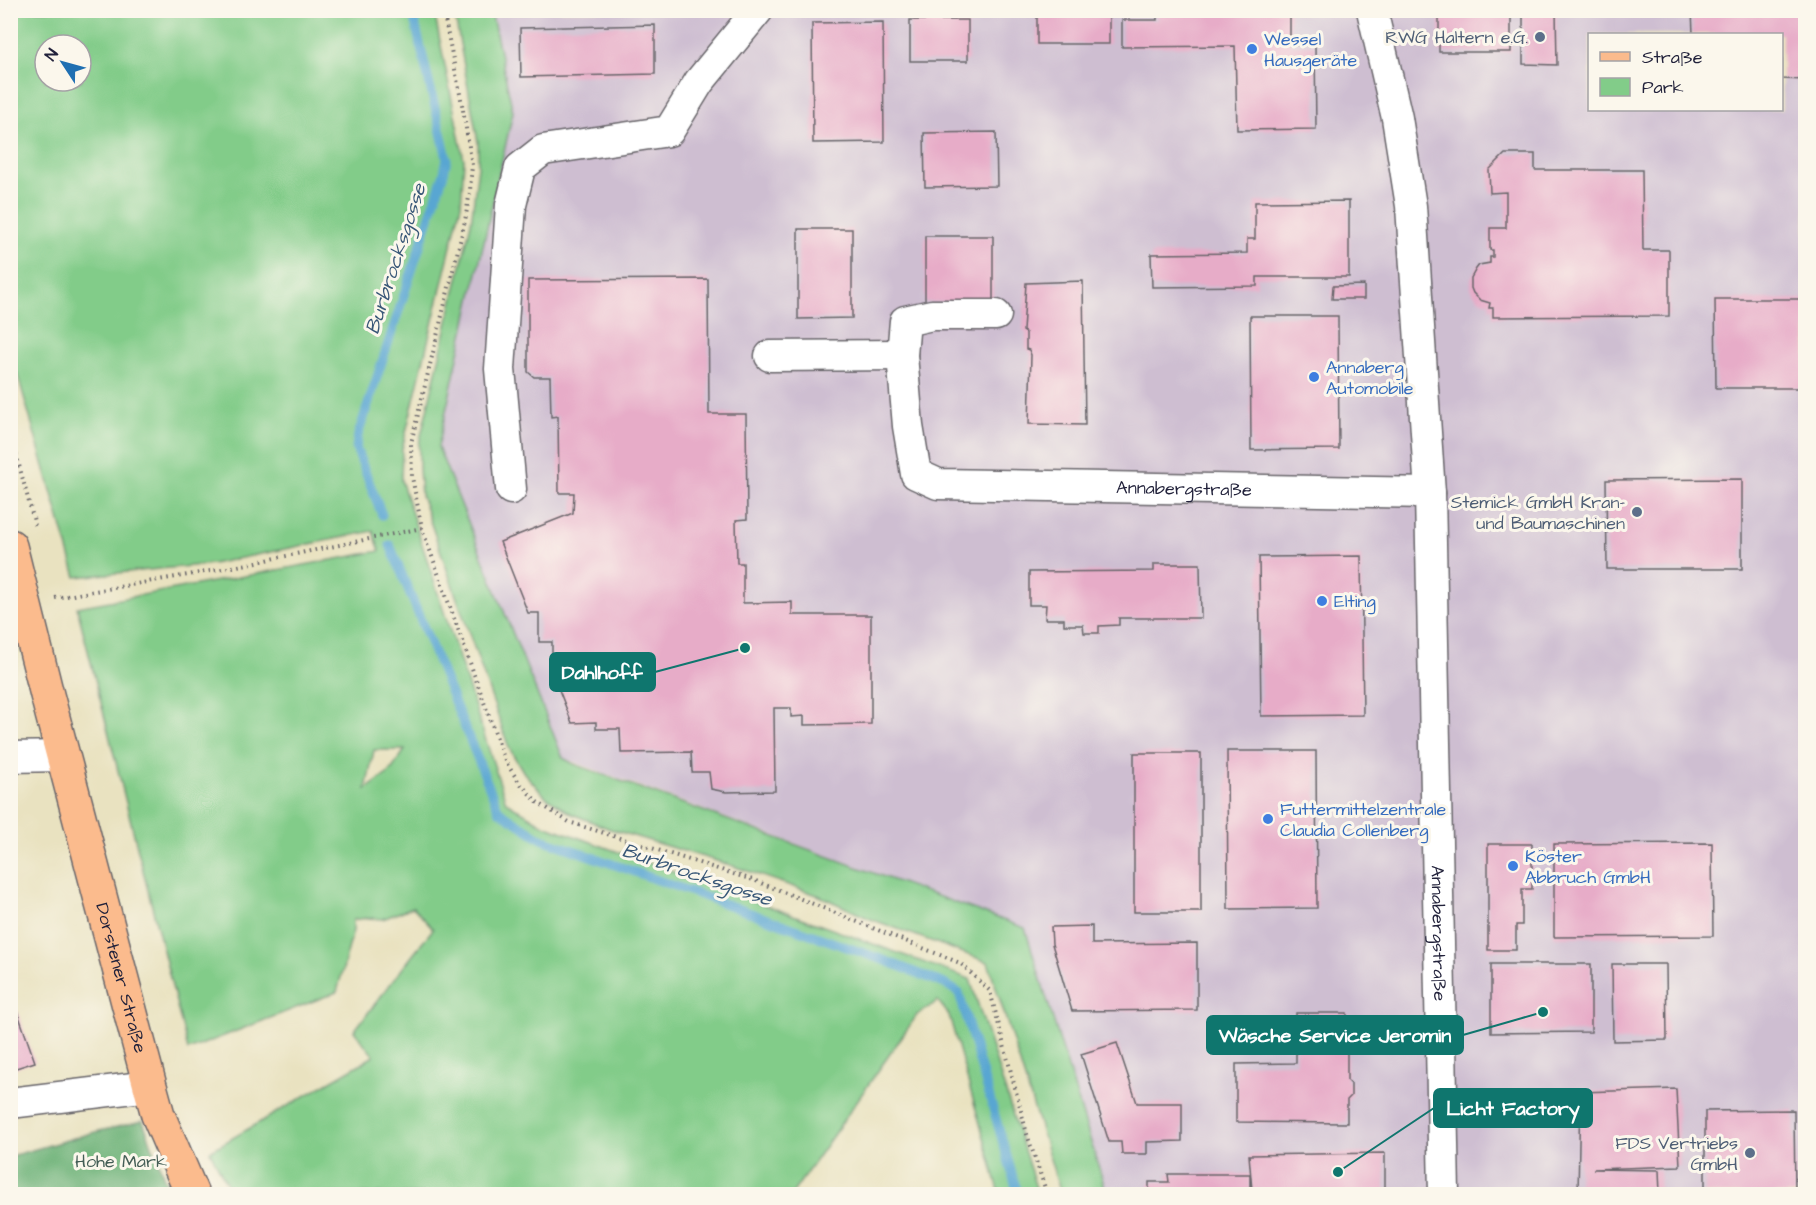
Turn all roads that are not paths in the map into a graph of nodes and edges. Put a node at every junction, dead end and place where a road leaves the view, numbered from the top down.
1 (758, 10) edge
2 (1372, 10) edge
3 (996, 315) dead end
4 (902, 355) junction
5 (770, 356) dead end
6 (511, 489) dead end
7 (1430, 493) junction
8 (12, 558) edge
9 (63, 756) junction
10 (10, 757) edge
11 (150, 1086) junction
12 (10, 1102) edge
13 (192, 1194) edge
14 (1444, 1194) edge

1 - 6 street
2 - 7 street, Annabergstraße
3 - 4 street
4 - 5 street
4 - 7 street, Annabergstraße
7 - 14 street, Annabergstraße
8 - 9 main road, Dorstener Straße
9 - 10 street
9 - 11 main road, Dorstener Straße
11 - 12 street
11 - 13 main road, Dorstener Straße

